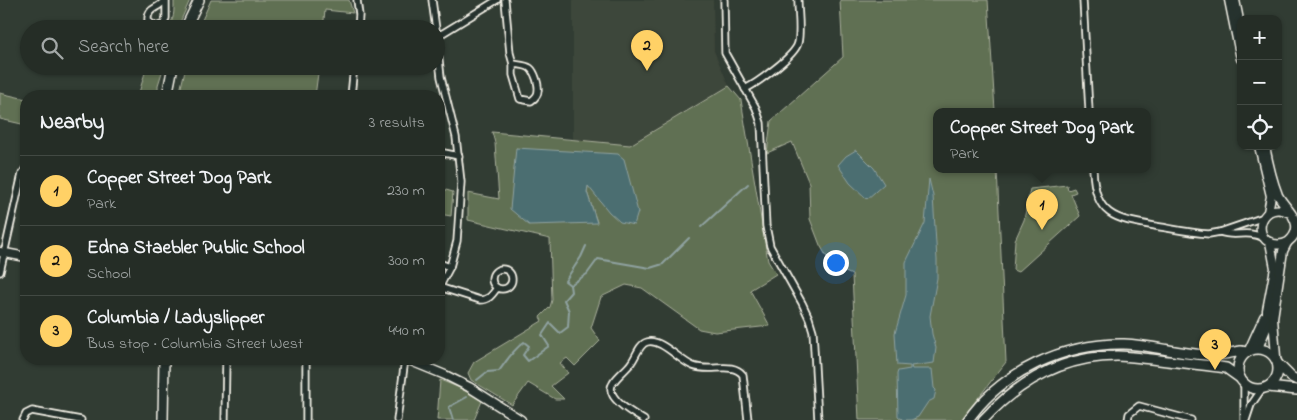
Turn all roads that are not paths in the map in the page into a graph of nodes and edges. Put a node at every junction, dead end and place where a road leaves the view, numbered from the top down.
1 (165, 0) edge
2 (199, 0) edge
3 (357, 0) edge
4 (432, 0) edge
5 (497, 0) edge
6 (505, 0) edge
7 (724, 0) edge
8 (798, 0) edge
9 (1084, 0) edge
10 (1229, 0) edge
11 (1234, 0) edge
12 (1238, 15) edge
13 (148, 20) edge
14 (165, 20) edge
15 (189, 20) edge
16 (359, 20) edge
17 (435, 20) edge
18 (445, 32) edge
19 (1237, 39) edge
20 (513, 64) junction
21 (171, 75) edge
22 (353, 75) edge
23 (441, 75) edge
24 (745, 89) junction
25 (168, 90) edge
26 (352, 90) edge
27 (444, 90) edge
28 (445, 93) edge
29 (1090, 108) edge
30 (1260, 150) edge
31 (1266, 150) edge
32 (445, 153) edge
33 (459, 156) junction
34 (1093, 173) edge
35 (20, 182) edge
36 (1266, 215) junction
37 (1293, 217) edge
38 (1220, 232) junction
39 (1292, 240) edge
40 (1267, 241) junction
41 (2, 252) edge
42 (20, 256) edge
43 (445, 265) edge
44 (450, 267) junction
45 (0, 272) edge
46 (445, 276) edge
47 (497, 288) dead end
48 (445, 289) edge
49 (1251, 350) junction
50 (1277, 361) junction
51 (164, 365) edge
52 (226, 365) edge
53 (306, 365) edge
54 (404, 365) edge
55 (420, 365) edge
56 (1242, 380) junction
57 (1297, 380) edge
58 (1265, 388) junction
59 (1297, 390) edge
60 (23, 420) edge
61 (81, 420) edge
62 (163, 420) edge
63 (226, 420) edge
64 (306, 420) edge
65 (397, 420) edge
66 (522, 420) edge
67 (644, 420) edge
68 (748, 420) edge
69 (818, 420) edge
70 (968, 420) edge
71 (983, 420) edge
72 (1128, 420) edge
73 (1191, 420) edge
74 (1245, 420) edge

1 - 13 street
1 - 14 street
2 - 15 main road
3 - 16 street
4 - 17 street
5 - 18 street
6 - 20 street
7 - 24 street
8 - 24 street
9 - 29 street
10 - 19 street
11 - 12 street
20 - 20 street
21 - 25 main road
22 - 26 street
23 - 27 street
24 - 69 street
28 - 33 street
30 - 36 street
31 - 37 street
32 - 33 street
33 - 44 street
34 - 38 street
35 - 41 street
36 - 37 street
36 - 38 street
36 - 40 street
37 - 39 street
38 - 40 street
39 - 40 street
39 - 50 street
40 - 49 street
41 - 42 street
41 - 45 street
43 - 44 street
44 - 46 street
47 - 48 street
49 - 50 main road
49 - 56 main road
49 - 70 main road
50 - 57 main road
50 - 58 main road
51 - 62 main road
52 - 63 street
53 - 64 street
54 - 65 street
55 - 66 street
56 - 58 main road
56 - 71 main road
56 - 74 street
58 - 59 main road
58 - 74 street
60 - 61 street
67 - 68 street
72 - 73 street

